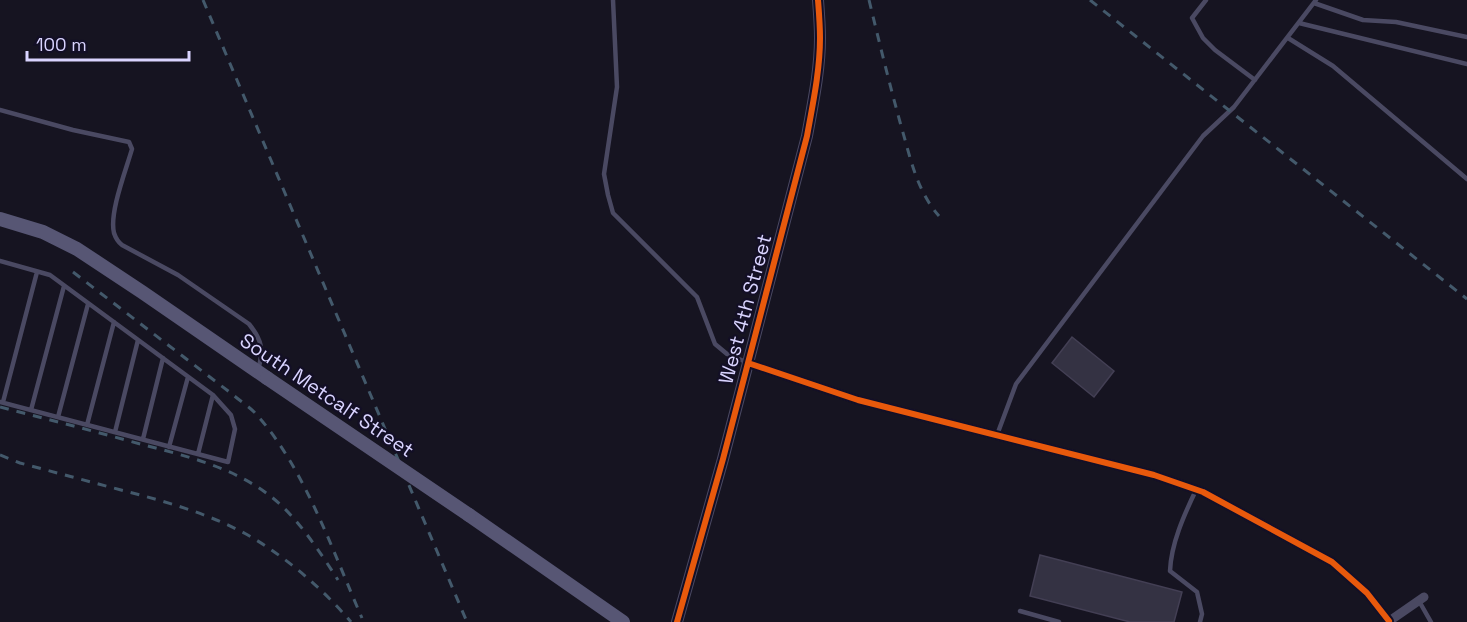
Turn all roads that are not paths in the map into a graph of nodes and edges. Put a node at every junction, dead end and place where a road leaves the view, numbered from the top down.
1 (613, 0) edge
2 (818, 0) edge
3 (1206, 0) edge
4 (1315, 1) edge
5 (1299, 22) junction
6 (1467, 37) edge
7 (1288, 38) junction
8 (1467, 64) edge
9 (1255, 81) junction
10 (0, 110) edge
11 (1467, 179) edge
12 (0, 219) edge
13 (0, 261) edge
14 (37, 272) junction
15 (64, 286) junction
16 (88, 304) junction
17 (114, 322) junction
18 (138, 340) junction
19 (163, 358) junction
20 (748, 363) junction
21 (262, 375) junction
22 (188, 377) junction
23 (213, 395) junction
24 (1, 402) edge
25 (31, 410) junction
26 (58, 417) junction
27 (87, 425) junction
28 (115, 432) junction
29 (997, 435) junction
30 (143, 440) junction
31 (170, 447) junction
32 (198, 454) junction
33 (1196, 490) junction
34 (1421, 599) joint
35 (1020, 612) dead end
36 (623, 622) edge
37 (677, 622) edge
38 (1059, 622) edge
39 (1200, 622) edge
40 (1388, 622) edge
41 (1431, 622) edge

1 - 20 lane
2 - 20 street, West 4th Street
3 - 9 lane
4 - 5 lane
4 - 6 lane
5 - 7 lane
5 - 8 lane
7 - 9 lane
7 - 11 lane
9 - 29 lane
10 - 21 lane
12 - 21 main road, South Metcalf Street
13 - 14 lane
14 - 15 lane
14 - 24 lane
15 - 16 lane
15 - 25 lane
16 - 17 lane
16 - 26 lane
17 - 18 lane
17 - 27 lane
18 - 19 lane
18 - 28 lane
19 - 22 lane
19 - 30 lane
20 - 29 street
20 - 37 street, West 4th Street
21 - 36 main road, South Metcalf Street, bridge
22 - 23 lane
22 - 31 lane
23 - 32 lane
23 - 32 lane
24 - 25 lane
25 - 26 lane
26 - 27 lane
27 - 28 lane
28 - 30 lane
29 - 33 street
30 - 31 lane
31 - 32 lane
33 - 39 lane
33 - 40 street
34 - 40 street
34 - 41 lane
35 - 38 lane

